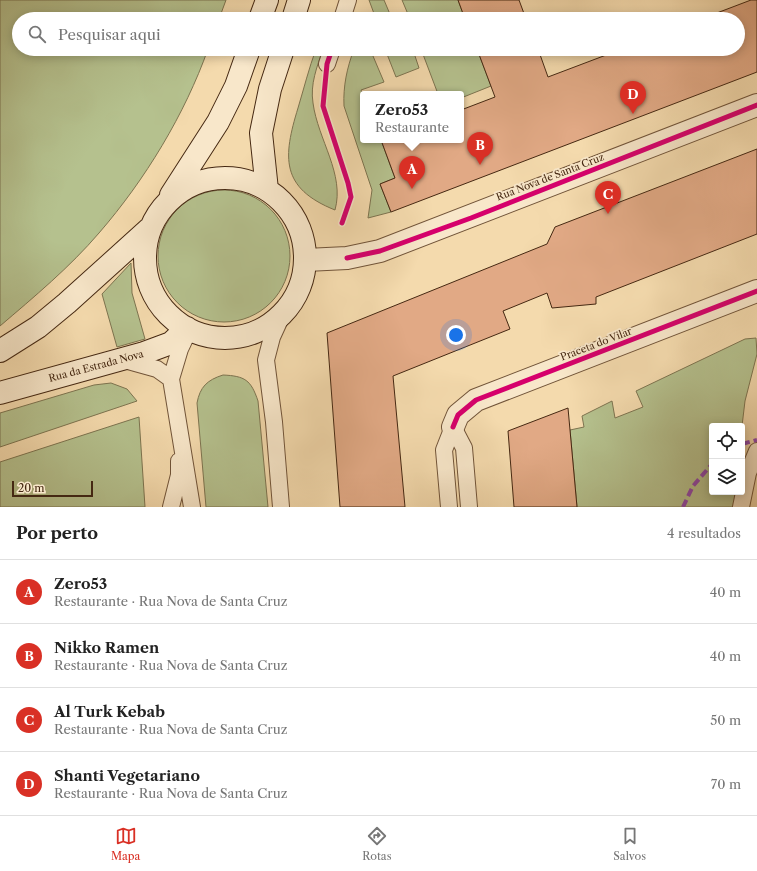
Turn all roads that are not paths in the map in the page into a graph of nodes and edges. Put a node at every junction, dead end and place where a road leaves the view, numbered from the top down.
1 (267, 0) edge
2 (299, 0) edge
3 (348, 0) edge
4 (263, 12) edge
5 (295, 12) edge
6 (344, 12) edge
7 (247, 56) edge
8 (281, 56) edge
9 (757, 105) edge
10 (267, 190) junction
11 (165, 204) junction
12 (149, 229) junction
13 (306, 260) junction
14 (757, 291) edge
15 (283, 313) junction
16 (188, 329) junction
17 (0, 351) edge
18 (118, 359) junction
19 (171, 379) junction
20 (0, 393) edge
21 (453, 427) junction
22 (180, 442) junction
23 (757, 451) edge
24 (172, 507) edge
25 (192, 507) edge
26 (281, 507) edge
27 (449, 507) edge
28 (469, 507) edge
29 (741, 507) edge

1 - 4 main road
2 - 5 main road
3 - 6 lane
7 - 11 main road
8 - 10 main road
9 - 13 main road, Rua Nova de Santa Cruz
10 - 11 main road
10 - 13 main road
11 - 12 main road
12 - 16 main road
12 - 17 main road
13 - 15 main road
14 - 21 main road, Praceta do Vilar
15 - 16 main road
15 - 26 lane
16 - 18 main road, Rua da Estrada Nova
16 - 19 lane
18 - 19 lane
18 - 20 main road, Rua da Estrada Nova
19 - 22 lane
21 - 27 lane, Praceta do Vilar
21 - 28 lane
22 - 24 lane
22 - 25 lane
23 - 29 lane

